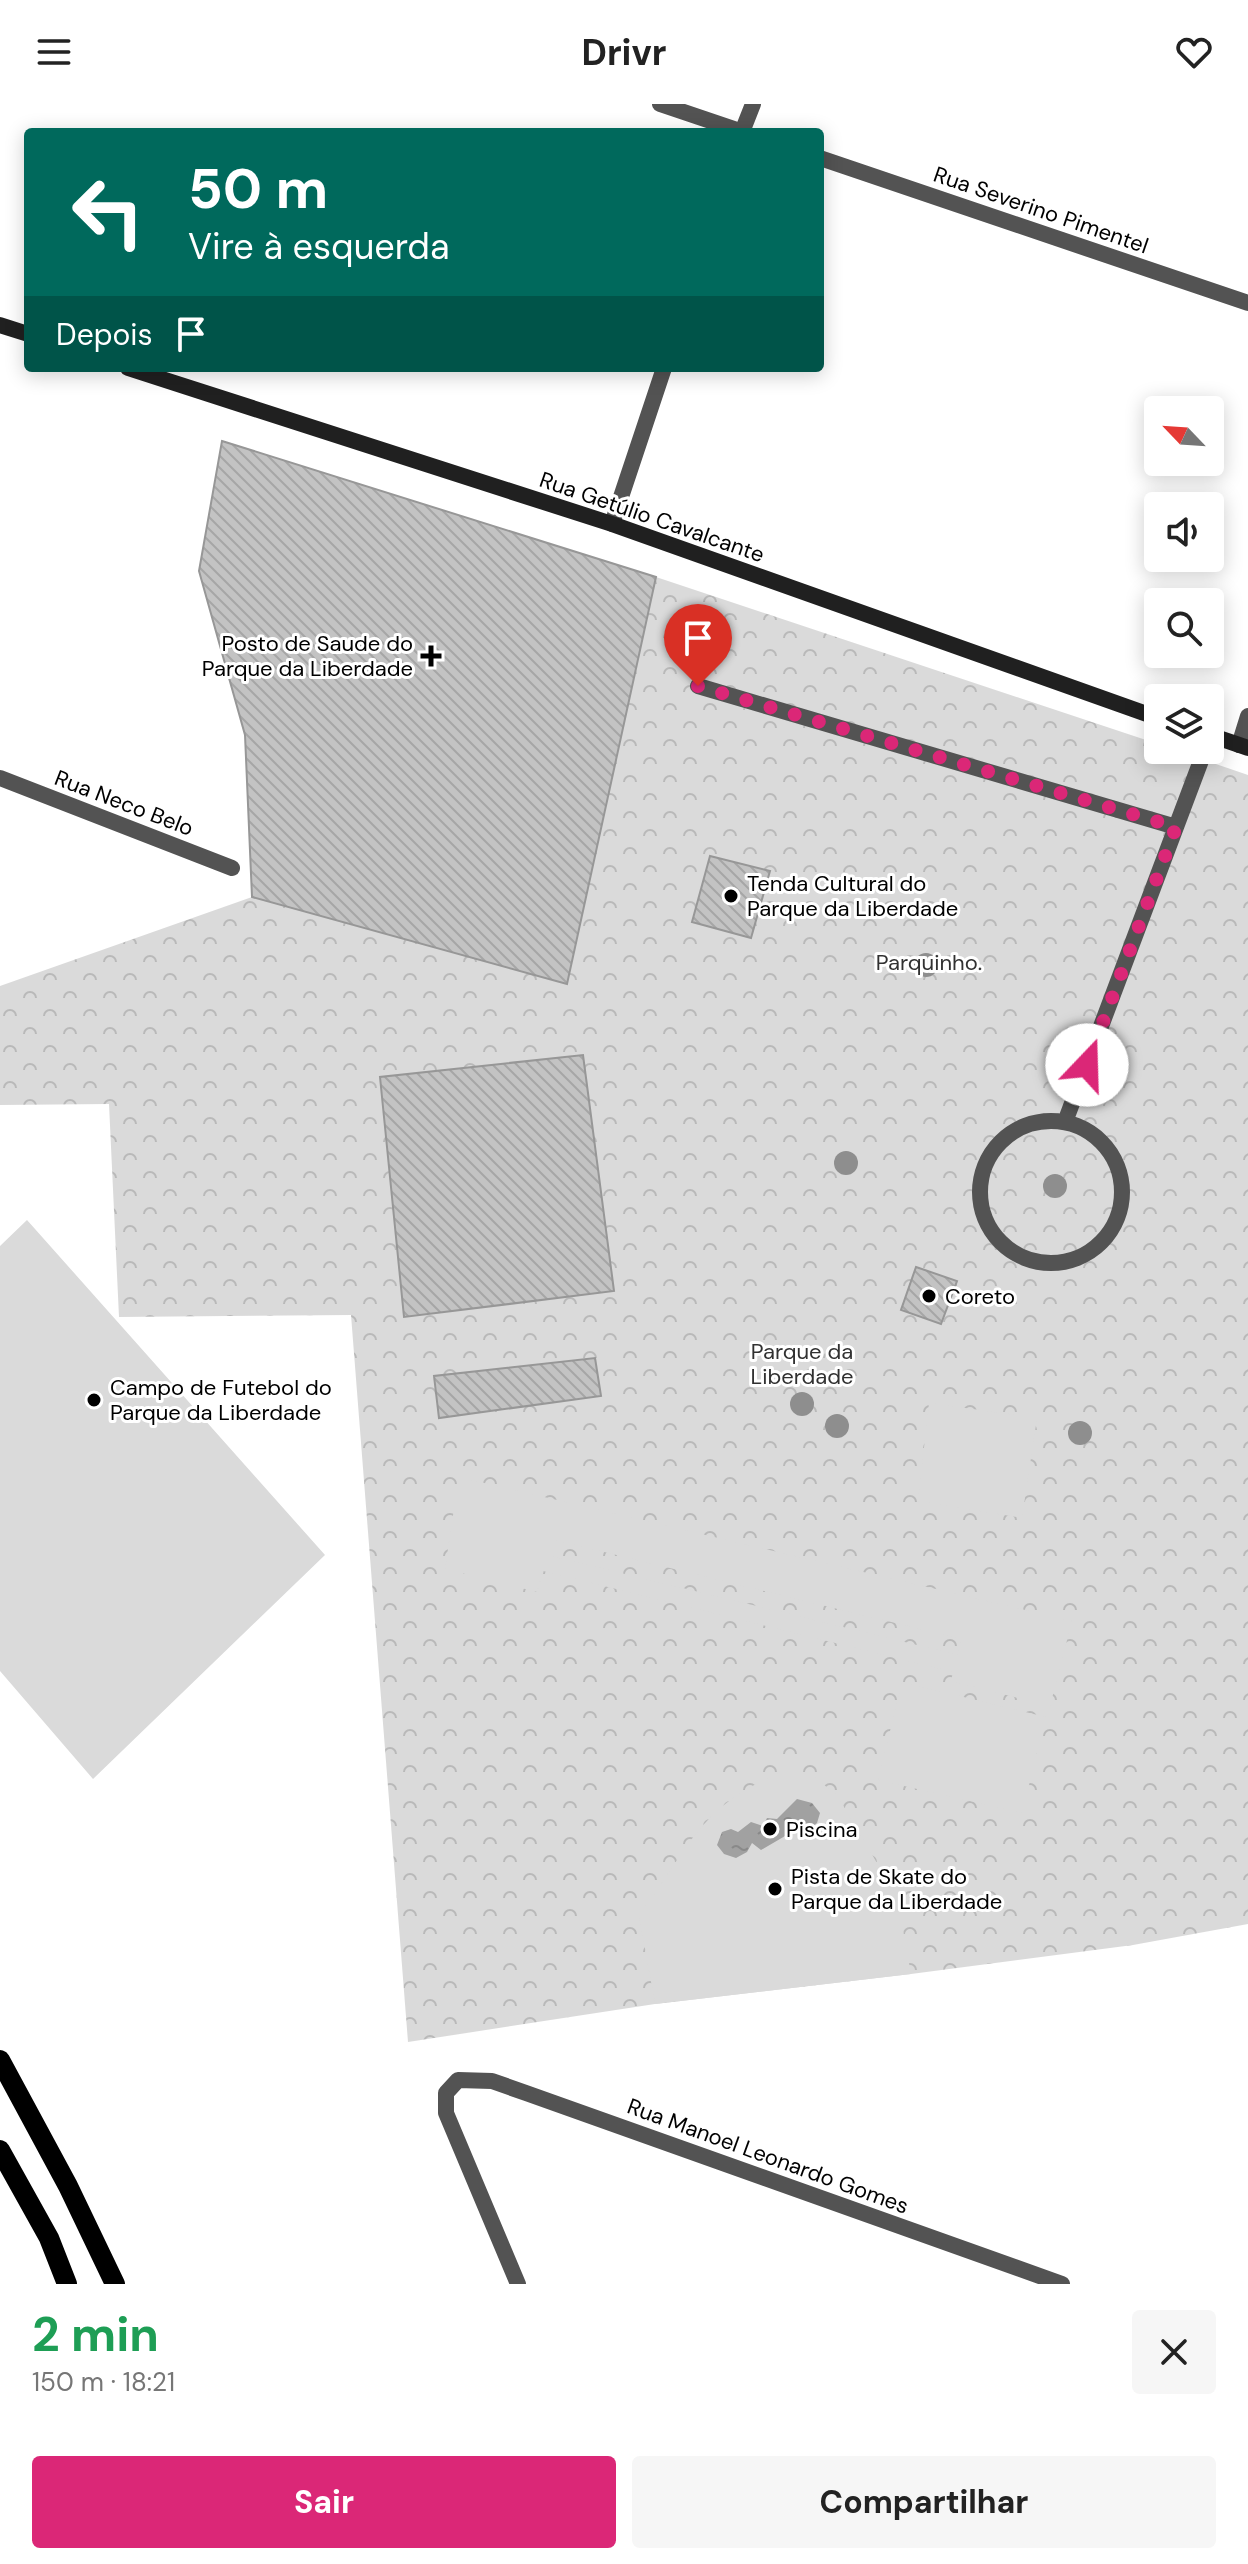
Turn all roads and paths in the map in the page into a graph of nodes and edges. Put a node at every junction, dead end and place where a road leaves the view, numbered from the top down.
1 (660, 104) edge
2 (753, 104) edge
3 (731, 128) edge
4 (744, 128) edge
5 (824, 159) edge
6 (1248, 303) edge
7 (0, 325) edge
8 (24, 333) edge
9 (140, 372) edge
10 (663, 372) edge
11 (612, 524) junction
12 (698, 686) dead end
13 (1144, 713) edge
14 (1248, 716) edge
15 (1224, 741) edge
16 (1243, 747) edge
17 (1200, 764) edge
18 (0, 778) edge
19 (1176, 827) junction
20 (232, 868) dead end
21 (1065, 1122) junction
22 (0, 2060) edge
23 (0, 2150) edge
24 (67, 2284) edge
25 (115, 2284) edge
26 (518, 2284) edge
27 (1062, 2284) edge

1 - 3 street
2 - 4 street
5 - 6 street, Rua Severino Pimentel
7 - 8 street
9 - 11 street, Rua Getúlio Cavalcante
10 - 11 street
11 - 13 street, Rua Getúlio Cavalcante
12 - 19 street
14 - 16 street
15 - 16 street
17 - 19 street
18 - 20 street, Rua Neco Belo
19 - 21 street
21 - 21 street
22 - 25 main road
23 - 24 main road
26 - 27 street, Rua Manoel Leonardo Gomes

